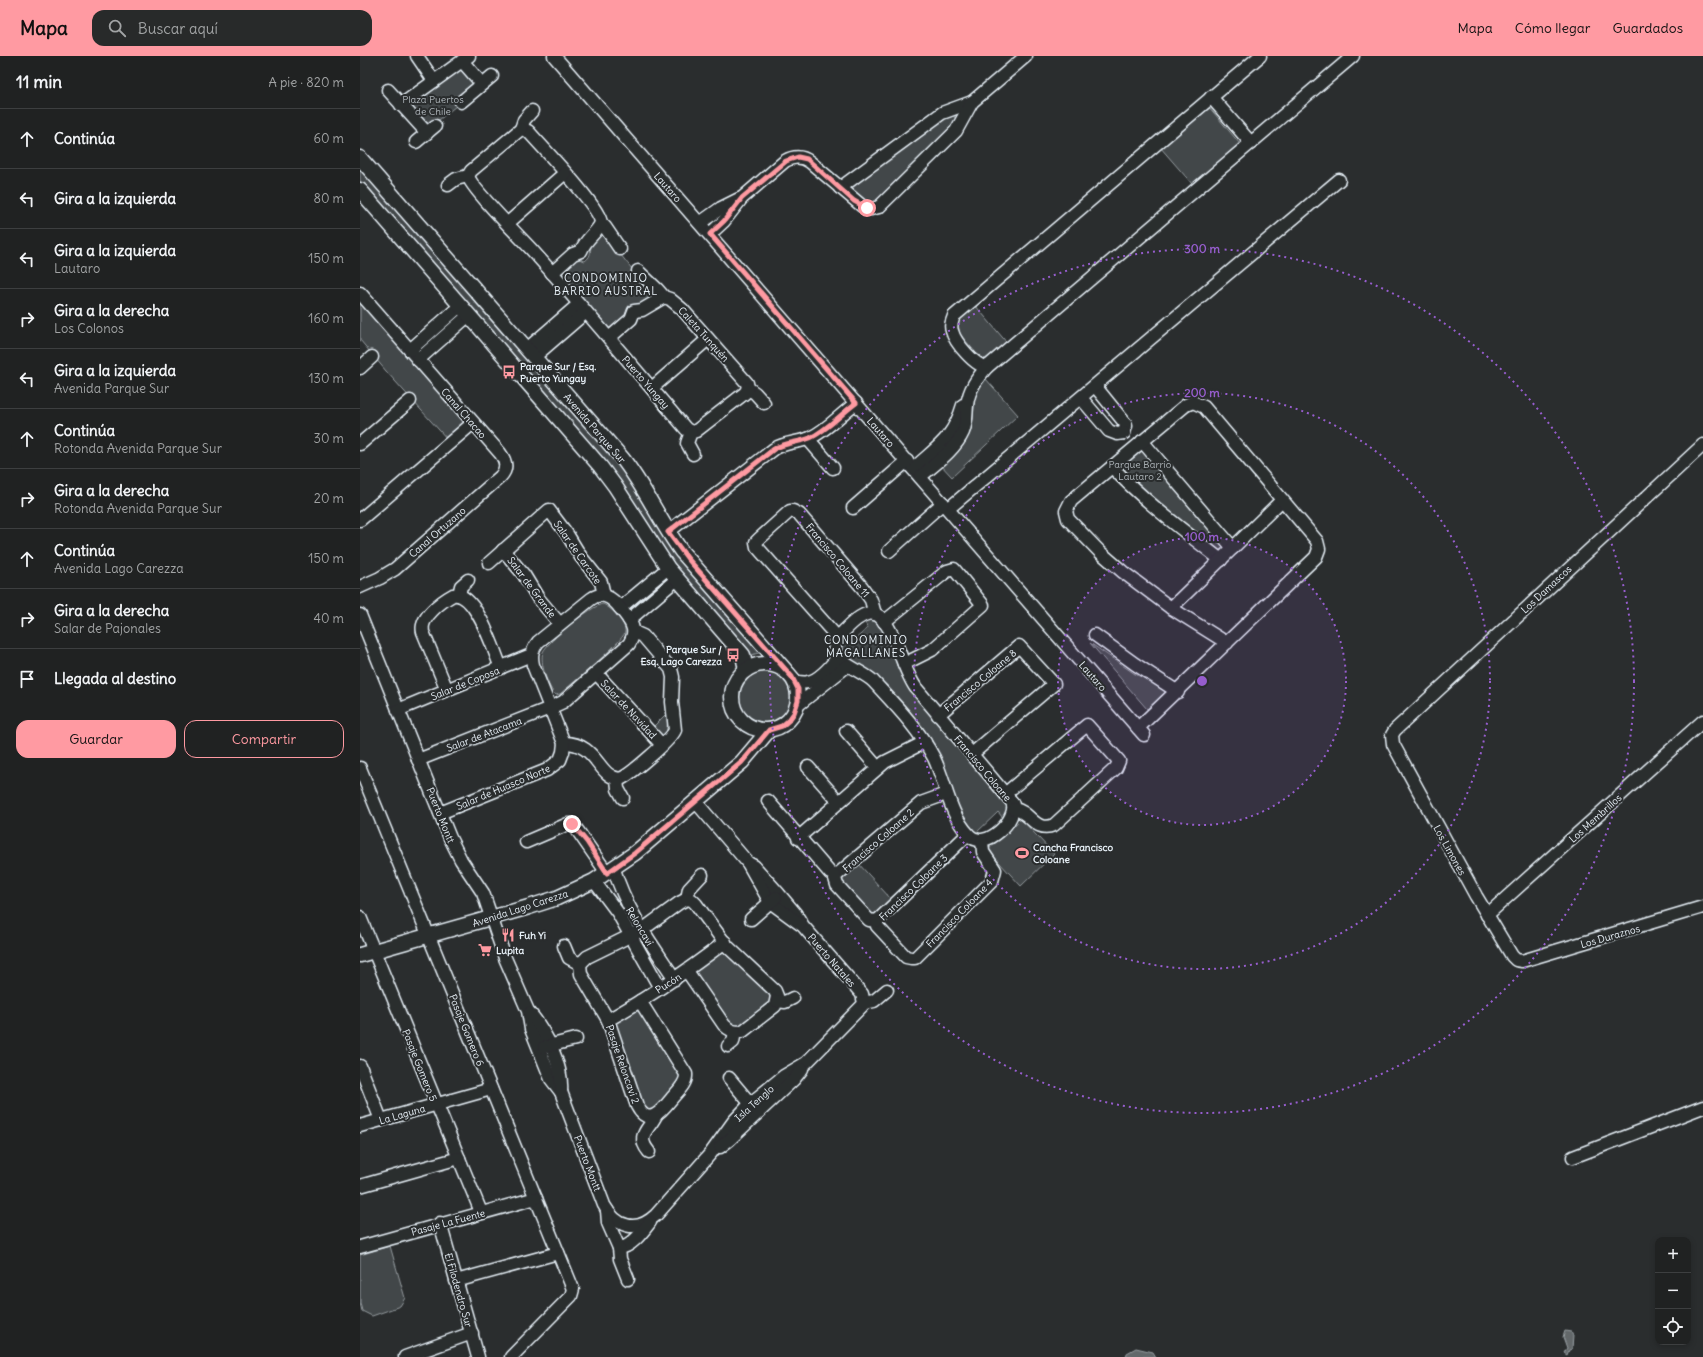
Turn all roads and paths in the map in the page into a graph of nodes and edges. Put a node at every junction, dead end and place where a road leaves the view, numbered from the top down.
1 (417, 56) edge
2 (554, 56) edge
3 (1026, 56) edge
4 (1260, 56) edge
5 (1353, 56) edge
6 (466, 59) edge
7 (492, 76) dead end
8 (434, 81) junction
9 (482, 84) junction
10 (388, 90) dead end
11 (1211, 97) junction
12 (461, 102) dead end
13 (972, 102) junction
14 (401, 104) junction
15 (950, 109) junction
16 (532, 111) dead end
17 (961, 122) junction
18 (521, 129) junction
19 (416, 142) dead end
20 (1251, 143) junction
21 (360, 158) edge
22 (565, 173) junction
23 (468, 176) junction
24 (1339, 180) dead end
25 (448, 185) dead end
26 (840, 188) junction
27 (360, 190) edge
28 (742, 198) junction
29 (508, 223) junction
30 (601, 223) junction
31 (700, 223) junction
32 (710, 234) junction
33 (620, 249) dead end
34 (638, 271) dead end
35 (552, 272) junction
36 (360, 293) edge
37 (664, 298) junction
38 (583, 308) junction
39 (465, 310) junction
40 (609, 338) junction
41 (708, 339) junction
42 (410, 350) junction
43 (530, 353) junction
44 (372, 357) dead end
45 (418, 360) junction
46 (974, 361) junction
47 (987, 367) junction
48 (360, 368) edge
49 (1095, 386) junction
50 (652, 388) junction
51 (748, 388) junction
52 (1081, 398) junction
53 (410, 401) dead end
54 (764, 403) dead end
55 (856, 403) junction
56 (473, 423) junction
57 (691, 432) junction
58 (1124, 432) junction
59 (808, 438) junction
60 (360, 444) edge
61 (1139, 444) junction
62 (1703, 445) edge
63 (693, 454) dead end
64 (506, 467) joint
65 (1112, 467) junction
66 (833, 468) dead end
67 (913, 469) junction
68 (1282, 500) junction
69 (946, 506) junction
70 (853, 508) dead end
71 (360, 520) edge
72 (668, 532) junction
73 (1233, 548) junction
74 (503, 550) junction
75 (889, 551) dead end
76 (1221, 560) junction
77 (489, 563) dead end
78 (668, 568) junction
79 (677, 579) junction
80 (468, 580) dead end
81 (360, 587) edge
82 (459, 595) junction
83 (604, 595) junction
84 (620, 608) junction
85 (1171, 608) junction
86 (360, 615) edge
87 (879, 618) junction
88 (629, 620) junction
89 (560, 624) junction
90 (634, 632) junction
91 (1095, 635) dead end
92 (838, 638) junction
93 (1227, 643) junction
94 (531, 655) junction
95 (838, 657) junction
96 (904, 664) junction
97 (847, 666) junction
98 (501, 668) junction
99 (746, 670) junction
100 (596, 673) junction
101 (790, 676) junction
102 (447, 690) junction
103 (1178, 692) junction
104 (798, 705) junction
105 (550, 708) junction
106 (398, 710) junction
107 (938, 715) junction
108 (1703, 721) edge
109 (746, 724) junction
110 (769, 730) junction
111 (846, 731) dead end
112 (1392, 735) joint
113 (925, 742) junction
114 (564, 743) junction
115 (662, 745) junction
116 (972, 754) junction
117 (418, 760) junction
118 (737, 765) junction
119 (808, 767) dead end
120 (360, 768) edge
121 (878, 768) junction
122 (617, 779) junction
123 (364, 789) edge
124 (1006, 793) junction
125 (946, 794) junction
126 (623, 798) dead end
127 (695, 801) junction
128 (768, 801) dead end
129 (839, 802) junction
130 (1014, 809) junction
131 (440, 813) junction
132 (968, 834) junction
133 (798, 838) junction
134 (982, 841) junction
135 (526, 842) dead end
136 (611, 871) junction
137 (834, 875) junction
138 (702, 876) dead end
139 (594, 881) junction
140 (774, 898) junction
141 (687, 899) junction
142 (1703, 907) edge
143 (1487, 915) junction
144 (360, 917) edge
145 (491, 918) junction
146 (752, 919) dead end
147 (877, 921) junction
148 (636, 933) junction
149 (429, 936) junction
150 (725, 942) junction
151 (564, 946) dead end
152 (374, 951) junction
153 (360, 955) edge
154 (911, 958) joint
155 (1516, 960) joint
156 (580, 964) junction
157 (687, 971) junction
158 (675, 978) junction
159 (660, 988) junction
160 (887, 990) dead end
161 (793, 998) dead end
162 (863, 999) junction
163 (640, 1001) junction
164 (776, 1001) junction
165 (608, 1020) junction
166 (735, 1032) junction
167 (576, 1039) dead end
168 (728, 1046) dead end
169 (545, 1047) junction
170 (360, 1066) edge
171 (729, 1078) dead end
172 (491, 1089) junction
173 (437, 1104) junction
174 (1703, 1107) edge
175 (754, 1108) junction
176 (639, 1110) junction
177 (656, 1115) junction
178 (381, 1120) junction
179 (360, 1126) edge
180 (645, 1130) junction
181 (649, 1152) dead end
182 (1573, 1157) dead end
183 (459, 1158) junction
184 (360, 1186) edge
185 (536, 1198) junction
186 (607, 1210) junction
187 (481, 1212) junction
188 (651, 1220) junction
189 (440, 1223) junction
190 (360, 1247) edge
191 (619, 1248) junction
192 (558, 1253) junction
193 (628, 1279) dead end
194 (456, 1281) junction
195 (472, 1333) junction
196 (405, 1357) edge
197 (478, 1357) edge
198 (511, 1357) edge

1 - 8 street
2 - 31 street, Lautaro
3 - 13 street
4 - 11 street
5 - 20 street
6 - 8 street
6 - 9 street
7 - 9 street
8 - 14 street
9 - 12 street
10 - 14 street
11 - 20 street
11 - 46 street
13 - 15 street
13 - 17 street
14 - 19 street
15 - 17 street
15 - 26 street
16 - 18 street
17 - 26 street
18 - 22 street
18 - 23 street
20 - 47 street
21 - 43 street, Avenida Parque Sur
22 - 29 street
22 - 30 street
23 - 25 street
23 - 29 street, Puerto Yungay
24 - 49 street
26 - 28 street
27 - 39 street, Avenida Parque Sur
28 - 31 street
28 - 32 street
29 - 35 street, Puerto Yungay
30 - 33 street
30 - 35 street
31 - 32 street, Lautaro
32 - 55 street, Lautaro
34 - 37 street, Caleta Tunquén
35 - 38 street, Puerto Yungay
36 - 42 street, Canal Chacao
37 - 40 street
37 - 41 street, Caleta Tunquén
38 - 40 street, Puerto Yungay
38 - 43 street
39 - 42 street
39 - 45 street
39 - 78 street, Avenida Parque Sur
40 - 50 street, Puerto Yungay
41 - 50 street
41 - 51 street, Caleta Tunquén
42 - 45 street, Canal Chacao
43 - 72 street, Avenida Parque Sur
44 - 48 street
45 - 56 street, Canal Chacao
46 - 47 street
46 - 67 street
47 - 67 street
49 - 52 street
49 - 58 street
50 - 57 street, Puerto Yungay
51 - 54 street, Caleta Tunquén
51 - 57 street
52 - 58 street
52 - 69 street
53 - 60 street
55 - 59 street
55 - 67 street, Lautaro
56 - 64 street, Canal Chacao
56 - 71 street
57 - 63 street
58 - 61 street
59 - 66 street
59 - 72 street
61 - 65 street
61 - 68 street
61 - 73 street
62 - 112 street, Los Damascos
64 - 81 street, Canal Ortuzano
65 - 76 street
65 - 85 street
67 - 69 street, Lautaro
67 - 70 street
68 - 73 street
68 - 93 street
69 - 75 street
69 - 103 street, Lautaro
72 - 101 street, Avenida Parque Sur
73 - 76 street
74 - 77 street
74 - 83 street, Salar de Carcote
74 - 89 street, Salar de Grande
76 - 85 street
78 - 79 street, Avenida Parque Sur
78 - 84 street
79 - 88 street
79 - 99 street, Avenida Parque Sur
80 - 82 street
82 - 98 street
82 - 102 street
83 - 84 street
83 - 89 street
84 - 88 street
85 - 93 street
86 - 106 street, Puerto Montt
87 - 92 street
87 - 92 street, Francisco Coloane 11
87 - 96 street, Francisco Coloane
87 - 96 street
88 - 90 street
89 - 94 street
90 - 100 street, Salar de Atacama
90 - 115 street
91 - 103 street
92 - 95 street
93 - 103 street
94 - 98 street, Salar de Coposa
94 - 105 street
95 - 97 street
95 - 101 street
96 - 107 street, Francisco Coloane
97 - 104 street
97 - 113 street
98 - 102 street, Salar de Coposa
99 - 101 street
99 - 109 street
100 - 105 street, Salar de Atacama
100 - 115 street, Salar de Navidad
101 - 104 street
102 - 106 street, Salar de Coposa
104 - 110 street
105 - 114 street
105 - 117 street, Salar de Atacama
106 - 117 street, Puerto Montt
107 - 116 street, Francisco Coloane
107 - 116 street, Francisco Coloane 8
108 - 143 street, Los Membrillos
109 - 110 street
109 - 118 street, Avenida Lago Carezza
110 - 118 street, Avenida Lago Carezza
111 - 121 street
112 - 143 street, Los Limones
113 - 121 street
113 - 125 street
114 - 122 street
114 - 131 street, Salar de Huasco Norte
115 - 122 street
116 - 124 street, Francisco Coloane
117 - 131 street, Puerto Montt
118 - 127 street, Avenida Lago Carezza
119 - 129 street
120 - 123 street, Pasaje Gomero 6
121 - 129 street
122 - 126 street
123 - 149 street, Pasaje Gomero 6
124 - 130 street, Francisco Coloane
124 - 130 street
125 - 132 street
125 - 137 street, Francisco Coloane 2
127 - 136 street, Avenida Lago Carezza
127 - 140 street, Puerto Natales
128 - 133 street, Francisco Coloane 2
129 - 133 street
130 - 134 street, Francisco Coloane
131 - 145 street, Puerto Montt
132 - 134 street
132 - 147 street, Francisco Coloane 3
133 - 137 street, Francisco Coloane 2
134 - 154 street, Francisco Coloane 4
135 - 136 street, Reloncaví
136 - 139 street, Avenida Lago Carezza
136 - 148 street, Reloncaví
137 - 147 street
138 - 141 street
139 - 145 street, Avenida Lago Carezza
139 - 148 street, Reloncaví
140 - 146 street
140 - 162 street, Puerto Natales
141 - 148 street
141 - 150 street
142 - 155 street, Los Duraznos
143 - 155 street, Los Limones
144 - 152 street, Pasaje Gomero 5
145 - 149 street, Avenida Lago Carezza
145 - 169 street, Puerto Montt
147 - 154 street, Francisco Coloane 3
148 - 156 street
148 - 158 street, Reloncaví
148 - 159 street, Reloncaví
149 - 152 street, Avenida Lago Carezza
149 - 172 street, Pasaje Gomero 6
150 - 157 street, Pucón
150 - 164 street
151 - 156 street
152 - 153 street, Avenida Lago Carezza
152 - 173 street, Pasaje Gomero 5
156 - 165 street, Pasaje Reloncaví 2
157 - 158 street, Pucón
157 - 166 street
158 - 159 street, Pucón
159 - 163 street, Pucón
160 - 162 street
161 - 164 street
162 - 175 street, Isla Tenglo
163 - 165 street, Pucón
163 - 177 street
164 - 166 street
165 - 176 street, Pasaje Reloncaví 2
166 - 168 street
167 - 169 street
169 - 186 street, Puerto Montt
170 - 178 street
171 - 175 street
172 - 173 street, La Laguna
172 - 185 street, Pasaje Gomero 6
173 - 178 street, La Laguna
173 - 183 street, Pasaje Gomero 5
174 - 182 street
175 - 188 street, Isla Tenglo
176 - 177 street, Pasaje Reloncaví 2
176 - 180 street
177 - 180 street
178 - 179 street, La Laguna
180 - 181 street
183 - 184 street
183 - 187 street, Pasaje Gomero 5
185 - 187 street, Pasaje La Fuente
185 - 192 street, Pasaje Gomero 6
186 - 188 street, Puerto Montt
186 - 191 street
187 - 189 street, Pasaje La Fuente
188 - 191 street, Isla Tenglo
189 - 190 street, Pasaje La Fuente
189 - 194 street, El Filodendro Sur
191 - 193 street
192 - 194 street
192 - 198 street, Pasaje Gomero 6
194 - 195 street, El Filodendro Sur
195 - 196 street
195 - 197 street, El Filodendro Sur

